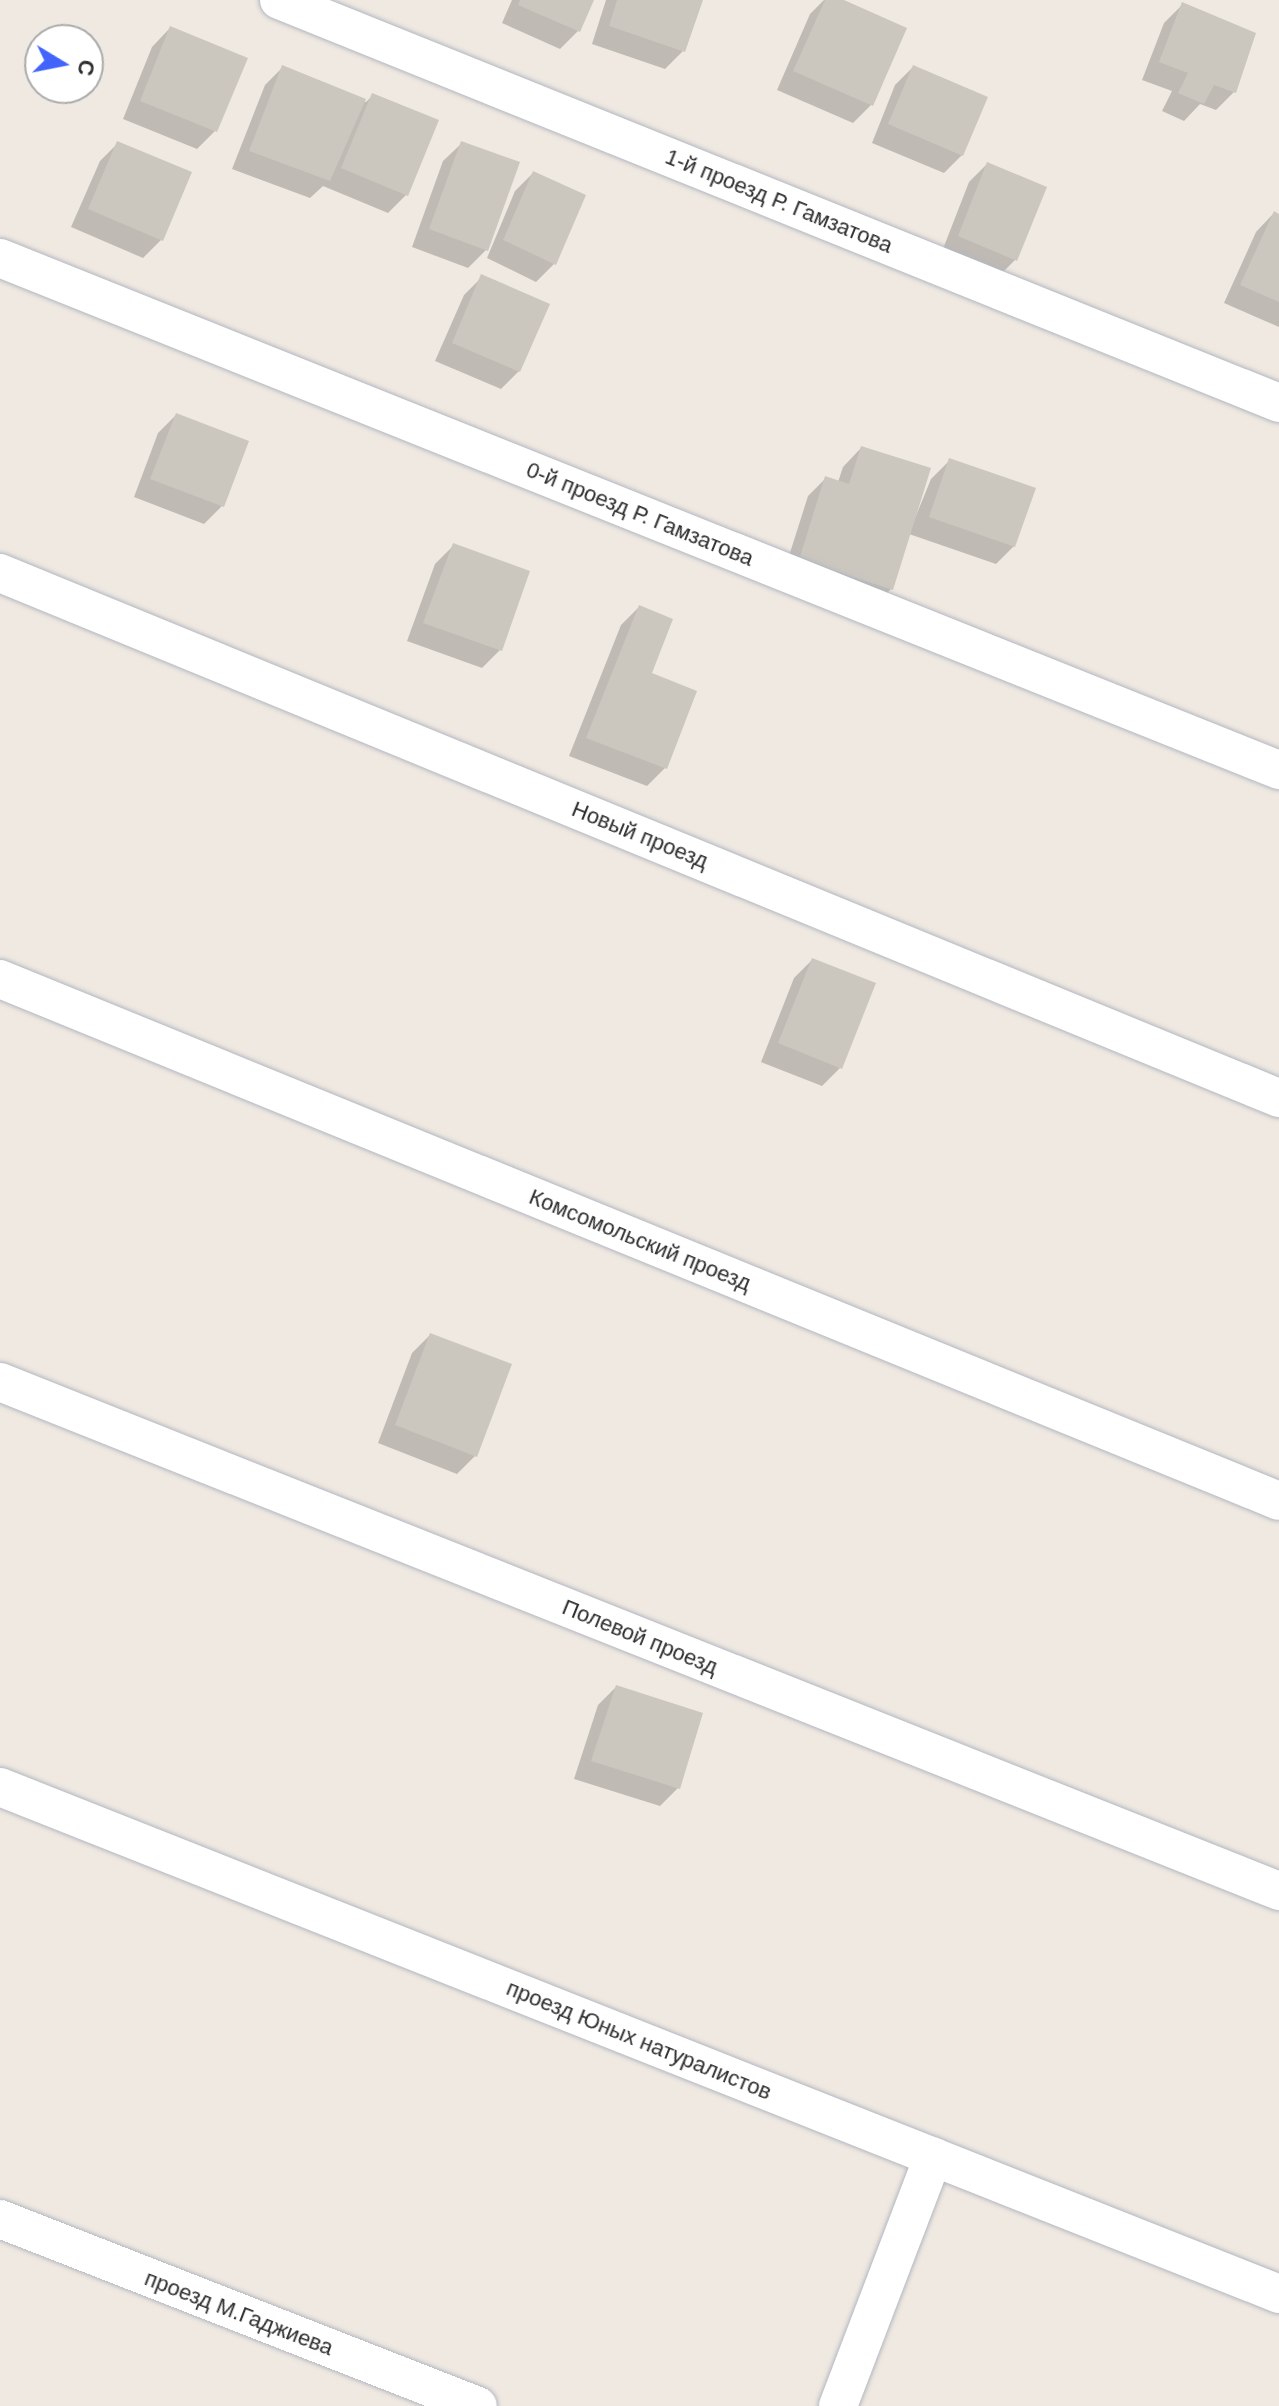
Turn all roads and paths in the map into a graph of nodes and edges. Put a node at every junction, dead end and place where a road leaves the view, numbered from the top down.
1 (279, 0) edge
2 (0, 258) edge
3 (1279, 403) edge
4 (0, 573) edge
5 (1279, 770) edge
6 (0, 979) edge
7 (1279, 1098) edge
8 (0, 1382) edge
9 (1279, 1501) edge
10 (0, 1787) edge
11 (1279, 1891) edge
12 (933, 2157) junction
13 (0, 2219) edge
14 (1279, 2294) edge
15 (478, 2406) edge
16 (838, 2406) edge

1 - 3 street, 1-й проезд Р. Гамзатова
2 - 5 street, 0-й проезд Р. Гамзатова
4 - 7 street, Новый проезд
6 - 9 street, Комсомольский проезд
8 - 11 street, Полевой проезд
10 - 12 street, проезд Юных натуралистов
12 - 14 street, проезд Юных натуралистов
12 - 16 street
13 - 15 street, проезд М.Гаджиева

